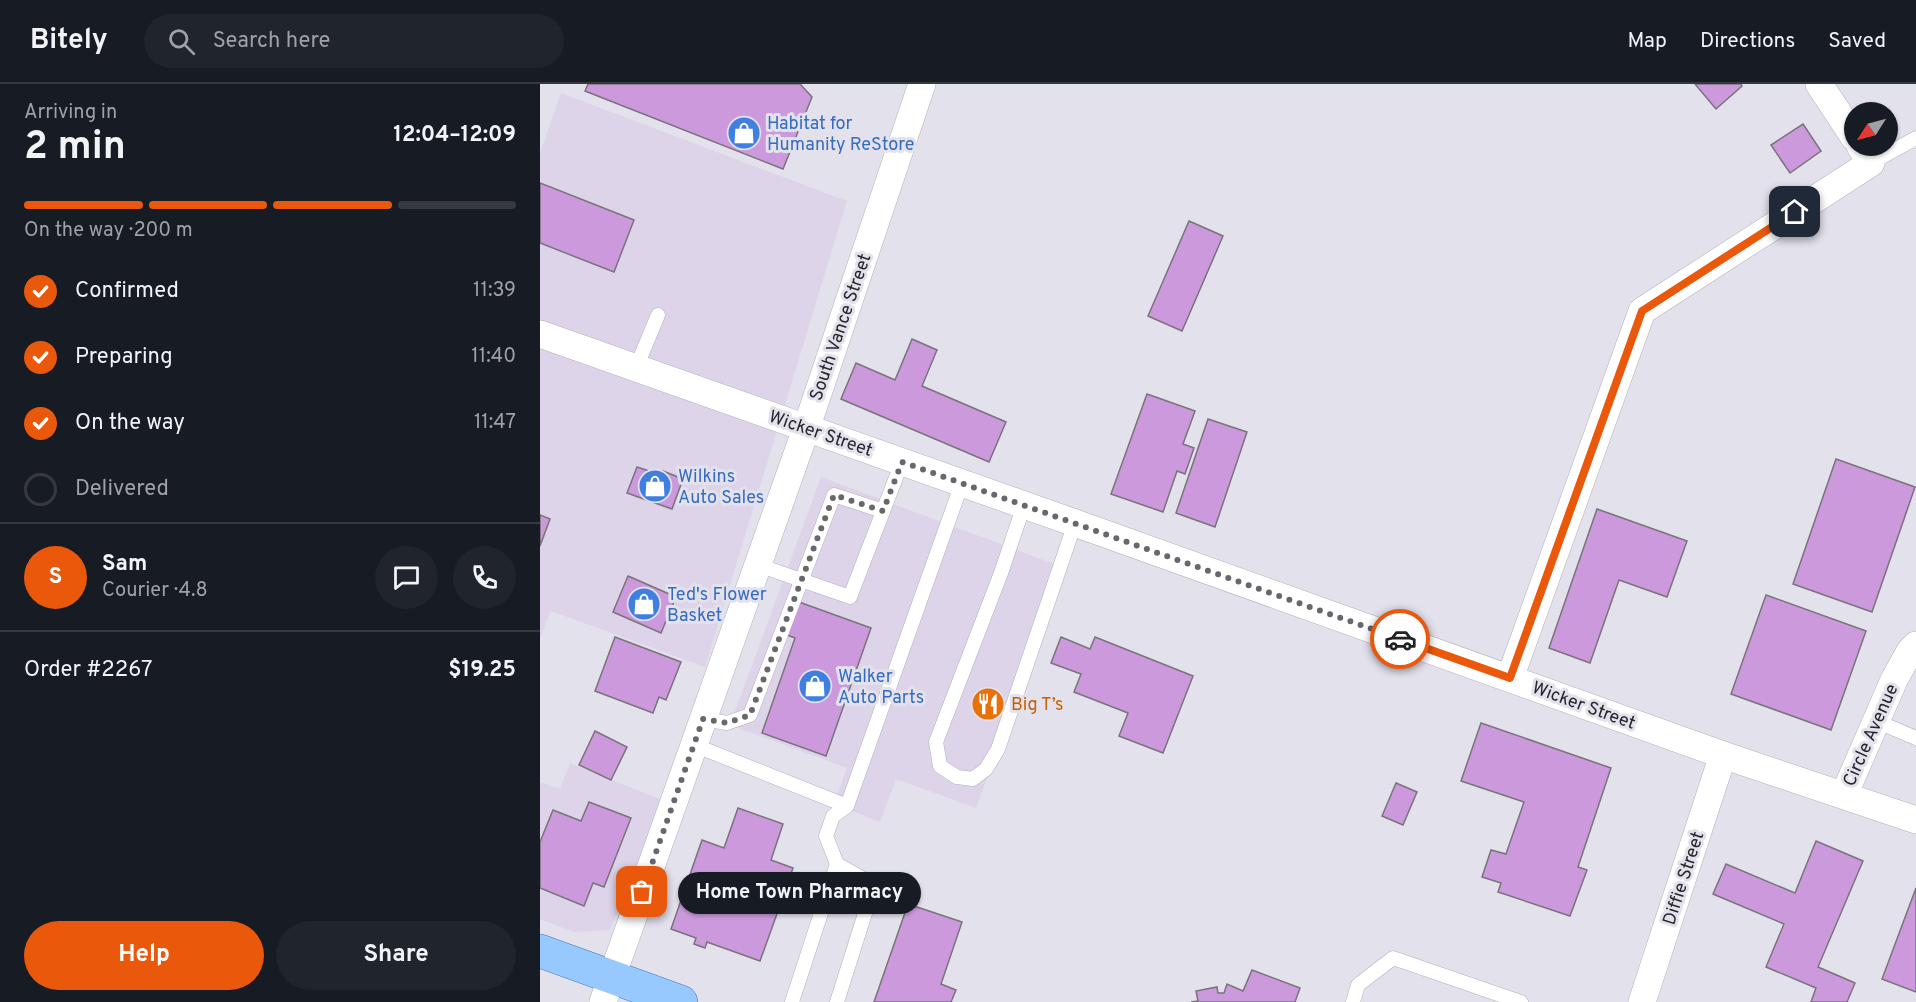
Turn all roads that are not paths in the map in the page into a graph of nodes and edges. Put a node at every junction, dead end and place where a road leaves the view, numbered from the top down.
1 (922, 84) edge
2 (1819, 84) edge
3 (1844, 122) edge
4 (1916, 138) edge
5 (1898, 144) edge
6 (1863, 156) edge
7 (658, 315) dead end
8 (540, 334) edge
9 (636, 368) junction
10 (806, 429) junction
11 (902, 462) junction
12 (962, 483) junction
13 (1024, 505) junction
14 (883, 511) junction
15 (1075, 523) junction
16 (758, 565) junction
17 (800, 580) junction
18 (1916, 645) edge
19 (1510, 678) junction
20 (703, 719) junction
21 (1876, 721) junction
22 (1916, 738) edge
23 (694, 745) junction
24 (1723, 755) junction
25 (1844, 795) junction
26 (847, 806) junction
27 (1916, 820) edge
28 (837, 864) junction
29 (540, 951) edge
30 (607, 989) edge
31 (681, 1002) edge
32 (792, 1002) edge
33 (837, 1002) edge
34 (1353, 1002) edge
35 (1521, 1002) edge
36 (1642, 1002) edge

1 - 10 street, South Vance Street
2 - 3 street
4 - 5 lane
6 - 19 street
7 - 9 lane
8 - 9 street, Wicker Street
9 - 10 street, Wicker Street
10 - 11 street, Wicker Street
10 - 16 street, South Vance Street
11 - 12 street, Wicker Street
11 - 14 lane
12 - 13 street, Wicker Street
12 - 26 lane
13 - 15 street, Wicker Street
13 - 15 lane
14 - 17 lane
14 - 17 lane
15 - 19 street, Wicker Street
16 - 17 lane
16 - 20 street, South Vance Street
17 - 20 lane
18 - 21 street, Circle Avenue
19 - 24 street, Wicker Street
20 - 23 street, South Vance Street
21 - 22 lane
21 - 25 street, Circle Avenue
23 - 26 lane
23 - 30 street, South Vance Street
24 - 25 street, Wicker Street
24 - 36 street, Diffie Street
25 - 27 street, Wicker Street
26 - 28 lane
28 - 32 lane
28 - 33 lane
29 - 30 main road
30 - 31 main road
34 - 35 lane

